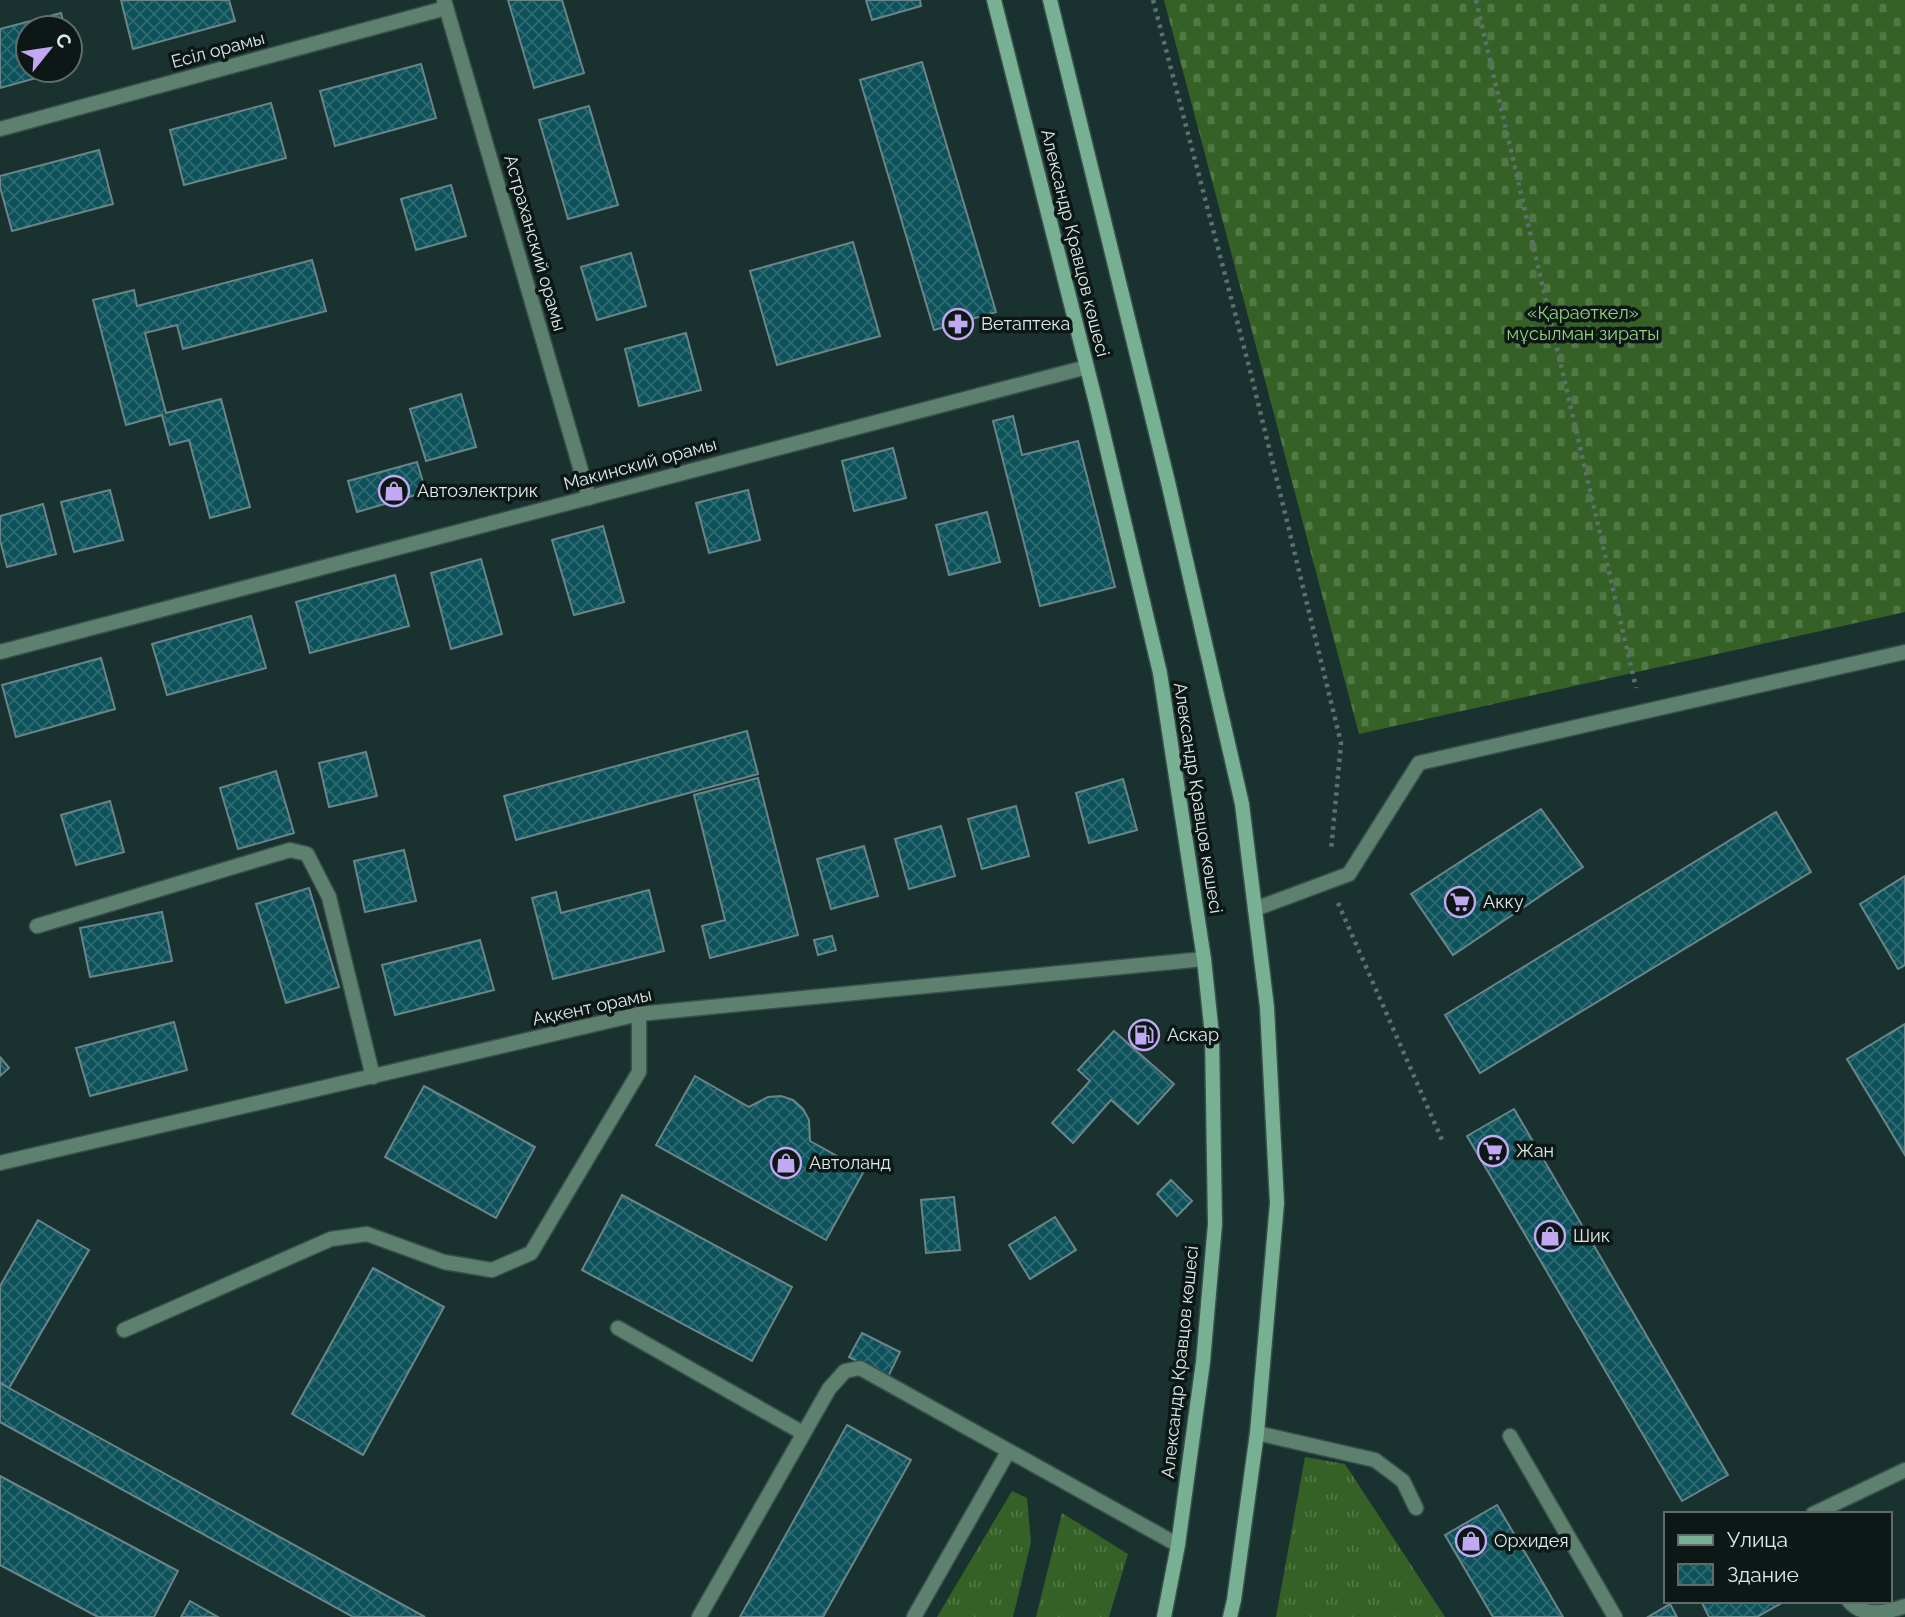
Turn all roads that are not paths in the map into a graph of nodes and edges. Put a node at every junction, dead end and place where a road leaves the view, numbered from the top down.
1 (994, 0) edge
2 (1051, 0) edge
3 (445, 4) edge
4 (0, 129) edge
5 (1087, 367) junction
6 (589, 498) junction
7 (0, 652) edge
8 (1905, 652) edge
9 (1255, 909) junction
10 (37, 926) dead end
11 (1204, 959) junction
12 (639, 1014) junction
13 (373, 1077) junction
14 (0, 1163) edge
15 (618, 1328) dead end
16 (124, 1330) dead end
17 (803, 1433) junction
18 (1257, 1433) junction
19 (1510, 1436) dead end
20 (1008, 1451) junction
21 (1905, 1470) edge
22 (1416, 1508) dead end
23 (1817, 1512) edge
24 (1178, 1545) junction
25 (1850, 1603) edge
26 (1905, 1606) edge
27 (699, 1617) edge
28 (914, 1617) edge
29 (1164, 1617) edge
30 (1230, 1617) edge
31 (1615, 1617) edge

1 - 5 main road, Александр Кравцов көшесі
2 - 9 main road, Александр Кравцов көшесі
3 - 4 street, Есіл орамы
3 - 6 street, Астраханский орамы
5 - 6 street, Макинский орамы
5 - 11 main road, Александр Кравцов көшесі
6 - 7 street, Макинский орамы
8 - 9 street
9 - 18 main road, Александр Кравцов көшесі
10 - 13 street
11 - 12 street, Ақкент орамы
11 - 24 main road, Александр Кравцов көшесі
12 - 13 street, Ақкент орамы
12 - 16 street
13 - 14 street, Ақкент орамы
15 - 17 street
17 - 20 street
17 - 27 street
18 - 22 street
18 - 30 main road, Александр Кравцов көшесі
19 - 31 street
20 - 24 street
20 - 28 street
21 - 23 street
24 - 29 main road, Александр Кравцов көшесі
25 - 26 street

